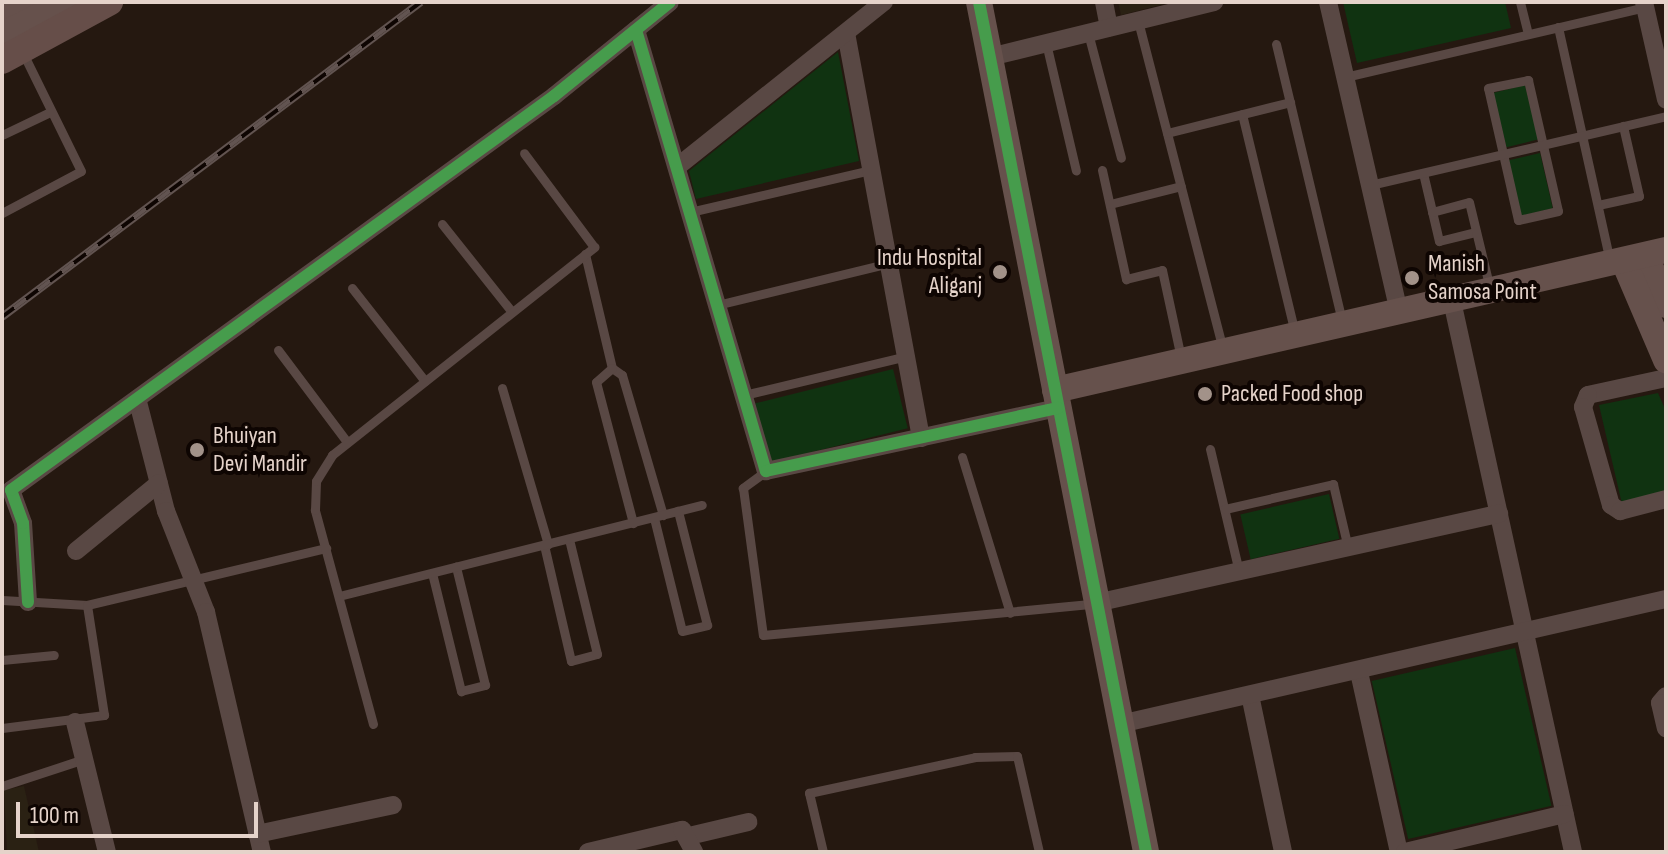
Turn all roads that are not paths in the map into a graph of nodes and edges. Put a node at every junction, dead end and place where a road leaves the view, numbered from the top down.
1 (24, 2) edge
2 (67, 2) edge
3 (109, 2) edge
4 (670, 2) edge
5 (884, 2) edge
6 (979, 2) edge
7 (1104, 2) edge
8 (1214, 2) edge
9 (1328, 2) edge
10 (1520, 2) edge
11 (1644, 4) edge
12 (2, 14) edge
13 (1138, 21) junction
14 (1558, 27) junction
15 (1109, 28) junction
16 (636, 30) junction
17 (846, 33) junction
18 (1088, 33) junction
19 (1528, 34) junction
20 (1046, 43) junction
21 (1276, 44) dead end
22 (9, 48) edge
23 (990, 57) junction
24 (1345, 77) junction
25 (1666, 100) edge
26 (1290, 102) junction
27 (50, 112) junction
28 (1242, 114) junction
29 (1666, 116) edge
30 (1623, 126) junction
31 (1167, 133) junction
32 (2, 135) edge
33 (1582, 136) junction
34 (1543, 145) junction
35 (524, 153) dead end
36 (1503, 154) junction
37 (1121, 158) dead end
38 (677, 167) junction
39 (871, 170) junction
40 (1102, 170) dead end
41 (1076, 171) dead end
42 (1423, 173) junction
43 (1370, 185) junction
44 (1181, 186) junction
45 (1110, 204) junction
46 (1598, 205) junction
47 (690, 212) junction
48 (1432, 212) junction
49 (2, 213) edge
50 (442, 224) dead end
51 (1476, 232) junction
52 (585, 254) junction
53 (889, 263) junction
54 (1643, 265) edge
55 (352, 288) dead end
56 (1490, 292) junction
57 (1452, 301) junction
58 (717, 305) junction
59 (1666, 305) edge
60 (512, 312) junction
61 (1399, 313) junction
62 (1343, 325) junction
63 (1296, 336) junction
64 (278, 350) dead end
65 (1224, 352) junction
66 (906, 356) junction
67 (1666, 360) edge
68 (1182, 362) junction
69 (612, 368) junction
70 (1666, 378) edge
71 (425, 381) junction
72 (502, 388) dead end
73 (744, 395) junction
74 (1056, 399) junction
75 (138, 402) junction
76 (921, 438) junction
77 (347, 442) junction
78 (1210, 449) dead end
79 (962, 457) dead end
80 (766, 471) junction
81 (7, 482) edge
82 (159, 483) junction
83 (1666, 499) edge
84 (702, 505) dead end
85 (1225, 509) junction
86 (678, 511) junction
87 (1499, 514) junction
88 (658, 516) junction
89 (633, 523) junction
90 (569, 539) junction
91 (546, 544) junction
92 (326, 548) junction
93 (1348, 548) junction
94 (76, 551) dead end
95 (456, 567) junction
96 (1239, 572) junction
97 (432, 573) junction
98 (194, 583) junction
99 (339, 596) junction
100 (1666, 599) edge
101 (2, 600) edge
102 (28, 602) junction
103 (1096, 603) junction
104 (87, 605) junction
105 (1010, 613) junction
106 (1525, 635) junction
107 (54, 655) dead end
108 (2, 660) edge
109 (1359, 672) junction
110 (1250, 695) junction
111 (1666, 696) edge
112 (75, 722) junction
113 (373, 724) dead end
114 (1120, 724) junction
115 (2, 728) edge
116 (1666, 728) edge
117 (84, 759) junction
118 (2, 786) edge
119 (393, 805) dead end
120 (1565, 814) junction
121 (748, 822) dead end
122 (260, 843) edge
123 (692, 844) edge
124 (107, 852) edge
125 (588, 852) edge
126 (823, 852) edge
127 (1039, 852) edge
128 (1146, 852) edge
129 (1283, 852) edge
130 (1399, 852) edge
131 (1405, 852) edge
132 (1573, 852) edge

1 - 12 street
2 - 22 street
3 - 22 main road
4 - 16 street
5 - 17 street
6 - 23 street
7 - 15 street
8 - 13 street
9 - 24 street
10 - 19 lane
11 - 14 lane
11 - 25 street
13 - 15 street
13 - 31 lane
14 - 19 lane
14 - 33 lane
15 - 18 street
16 - 38 street
16 - 75 street
17 - 38 street
17 - 39 street
18 - 20 street
18 - 37 lane
19 - 24 lane
20 - 23 street
20 - 41 lane
21 - 26 lane
22 - 27 lane
23 - 74 street
24 - 43 street
26 - 28 lane
26 - 62 lane
27 - 32 lane
27 - 49 lane
28 - 31 lane
28 - 63 lane
29 - 30 lane
30 - 33 lane
30 - 46 lane
31 - 44 lane
33 - 34 lane
33 - 46 lane
34 - 36 lane
34 - 36 lane
34 - 36 lane
35 - 52 lane
36 - 42 lane
38 - 47 street
39 - 47 lane
39 - 53 street
40 - 45 lane
42 - 43 lane
42 - 48 lane
43 - 61 street
44 - 45 lane
44 - 65 lane
45 - 68 lane
46 - 54 lane
47 - 58 street
48 - 51 lane
48 - 51 lane
50 - 60 lane
51 - 56 lane
52 - 60 lane
52 - 69 lane
53 - 58 lane
53 - 66 street
54 - 56 street
54 - 59 street
54 - 67 street
55 - 71 lane
56 - 57 street
57 - 61 street
57 - 87 street
58 - 73 street
60 - 71 lane
61 - 62 street
62 - 63 street
63 - 65 street
64 - 77 lane
65 - 68 street
66 - 73 lane
66 - 76 street
68 - 74 street
69 - 88 lane
69 - 89 lane
70 - 83 street
71 - 77 lane
72 - 91 lane
73 - 80 street
74 - 76 street
74 - 103 street
75 - 81 street
75 - 82 street
76 - 80 street
77 - 92 lane
78 - 85 lane
79 - 105 lane
80 - 105 lane
81 - 102 street
82 - 94 street
82 - 98 street
84 - 86 lane
85 - 93 lane
85 - 96 lane
86 - 88 lane
86 - 88 lane
87 - 93 street
87 - 106 street
88 - 89 lane
89 - 90 lane
90 - 91 lane
90 - 91 lane
91 - 95 lane
92 - 98 lane
92 - 99 lane
93 - 96 street
95 - 97 lane
95 - 97 lane
96 - 103 street
97 - 99 lane
98 - 104 lane
98 - 122 street
99 - 113 lane
100 - 106 street
101 - 102 lane
102 - 104 lane
103 - 105 lane
103 - 114 street
104 - 112 lane
106 - 109 street
106 - 120 street
107 - 108 lane
109 - 110 street
109 - 130 street
110 - 114 street
110 - 129 street
111 - 116 street
112 - 115 lane
112 - 117 street
114 - 128 street
117 - 118 lane
117 - 124 street
119 - 122 street
120 - 131 street
120 - 132 street
121 - 123 street
123 - 125 street
126 - 127 lane

